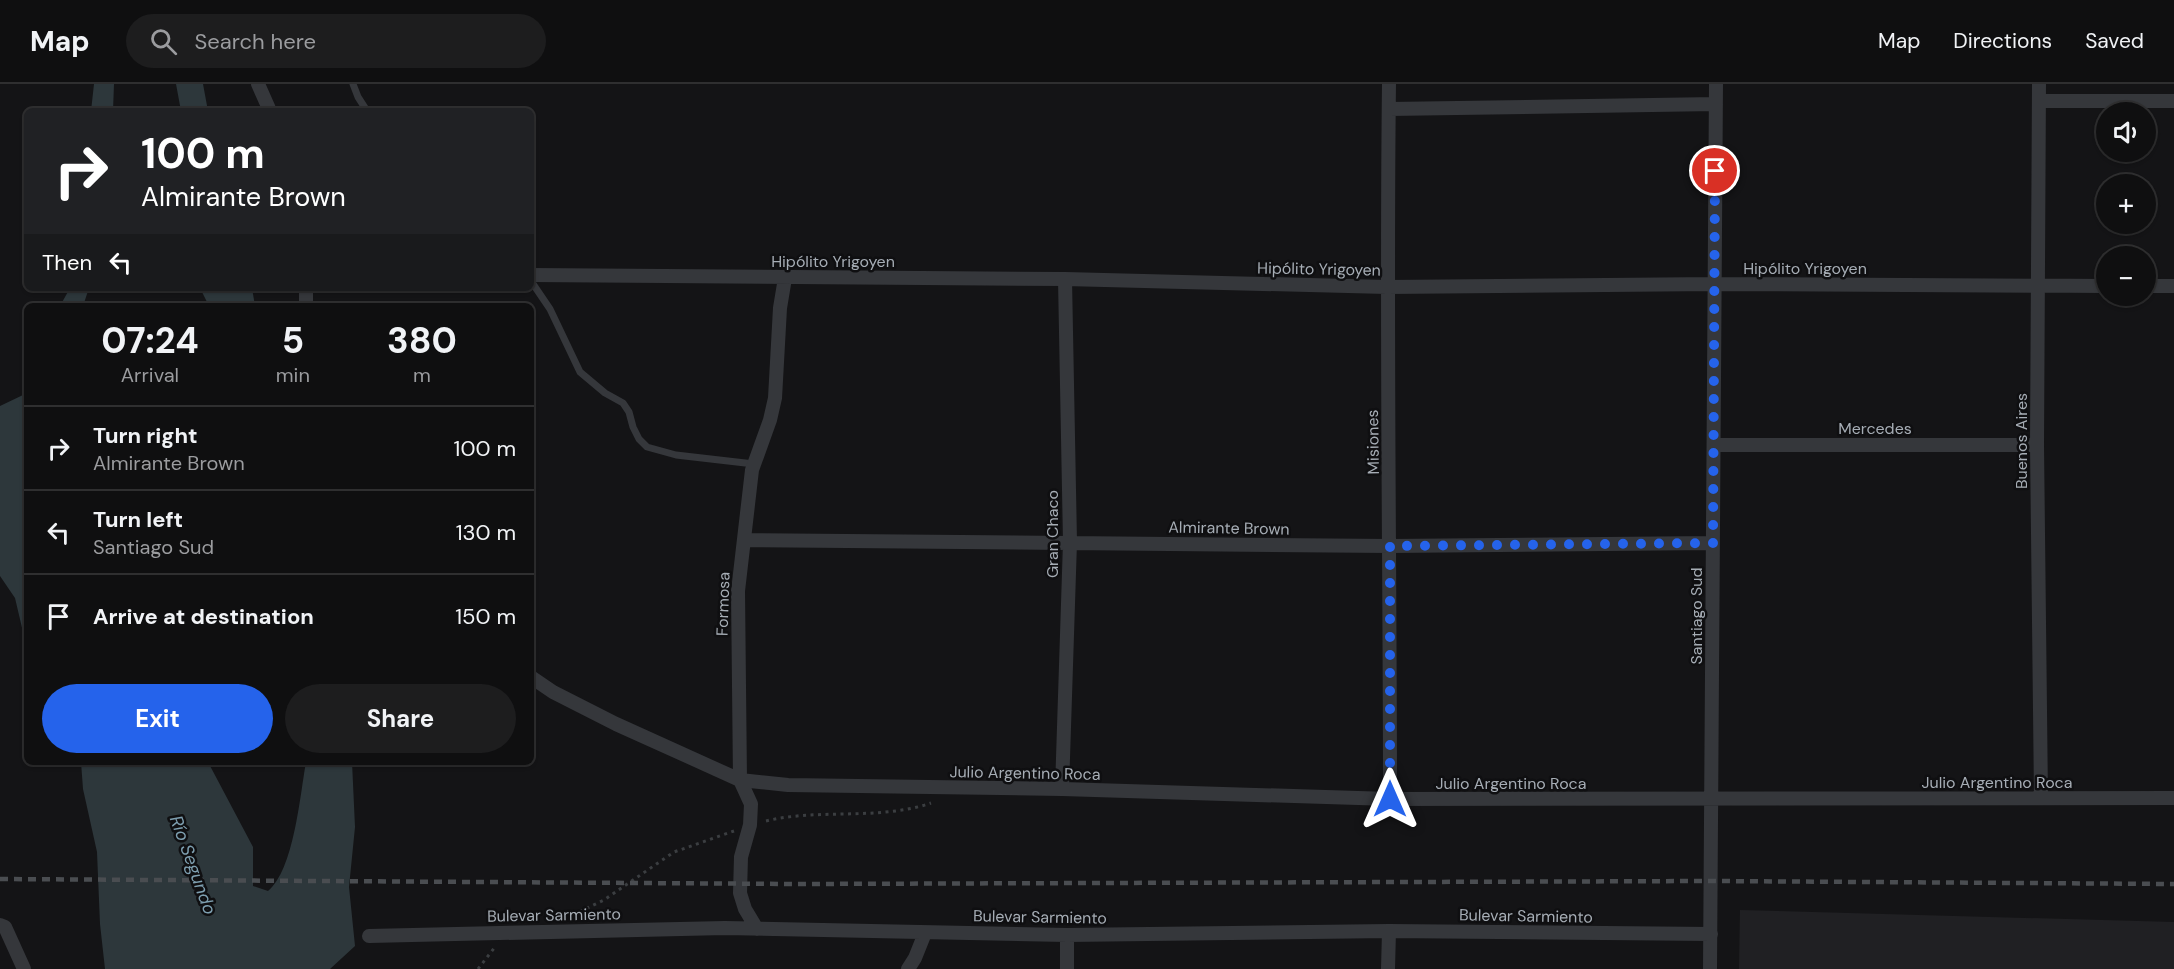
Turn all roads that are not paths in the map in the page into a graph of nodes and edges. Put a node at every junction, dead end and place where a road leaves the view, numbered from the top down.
1 (258, 84) edge
2 (353, 84) edge
3 (1389, 84) edge
4 (1716, 84) edge
5 (2039, 84) edge
6 (358, 97) junction
7 (2039, 101) junction
8 (2174, 101) edge
9 (1716, 104) junction
10 (269, 108) edge
11 (360, 108) edge
12 (365, 108) edge
13 (1389, 108) junction
14 (534, 275) edge
15 (785, 278) junction
16 (1065, 279) junction
17 (1715, 284) junction
18 (534, 285) edge
19 (2038, 286) junction
20 (2096, 286) edge
21 (2156, 286) edge
22 (2174, 286) edge
23 (1387, 287) junction
24 (1714, 445) junction
25 (2037, 445) junction
26 (754, 464) junction
27 (744, 540) junction
28 (1070, 542) junction
29 (1713, 543) junction
30 (1390, 546) junction
31 (534, 679) edge
32 (740, 780) junction
33 (1062, 789) junction
34 (2042, 798) junction
35 (2174, 798) edge
36 (1390, 799) junction
37 (1711, 800) junction
38 (0, 925) edge
39 (757, 929) junction
40 (1389, 931) junction
41 (925, 933) junction
42 (1711, 934) junction
43 (1067, 935) junction
44 (369, 936) dead end
45 (24, 969) edge
46 (908, 969) edge
47 (1067, 969) edge
48 (1388, 969) edge
49 (1710, 969) edge

1 - 10 street
2 - 6 lane
3 - 13 street, Misiones
4 - 9 street, Santiago Sud
5 - 7 street, Buenos Aires
6 - 11 lane
6 - 12 lane
7 - 8 street
7 - 19 street, Buenos Aires
9 - 13 street
9 - 17 street, Santiago Sud
13 - 23 street, Misiones
14 - 15 street, Hipólito Yrigoyen
15 - 16 street, Hipólito Yrigoyen
15 - 26 street, Formosa
16 - 23 street, Hipólito Yrigoyen
16 - 28 street, Gran Chaco
17 - 19 street, Hipólito Yrigoyen
17 - 23 street, Hipólito Yrigoyen
17 - 24 street, Santiago Sud
18 - 26 lane
19 - 20 street, Hipólito Yrigoyen
19 - 25 street, Buenos Aires
21 - 22 street
23 - 30 street, Misiones
24 - 25 street, Mercedes
24 - 29 street, Santiago Sud
25 - 34 street, Buenos Aires
26 - 27 street, Formosa
27 - 28 street, Almirante Brown
27 - 32 street, Formosa
28 - 30 street, Almirante Brown
28 - 33 street, Gran Chaco
29 - 30 street, Almirante Brown
29 - 37 street, Santiago Sud
30 - 36 street, Misiones
31 - 32 street, Julio Argentino Roca
32 - 33 street, Julio Argentino Roca
32 - 39 street, Formosa
33 - 36 street, Julio Argentino Roca
34 - 35 street, Julio Argentino Roca
34 - 37 street, Julio Argentino Roca
36 - 37 street, Julio Argentino Roca
37 - 42 street, Santiago Sud
38 - 45 street
39 - 41 street, Bulevar Sarmiento
39 - 44 street, Bulevar Sarmiento
40 - 42 street, Bulevar Sarmiento
40 - 43 street, Bulevar Sarmiento
40 - 48 street
41 - 43 street, Bulevar Sarmiento
41 - 46 street
42 - 49 street, Santiago Sud
43 - 47 street

